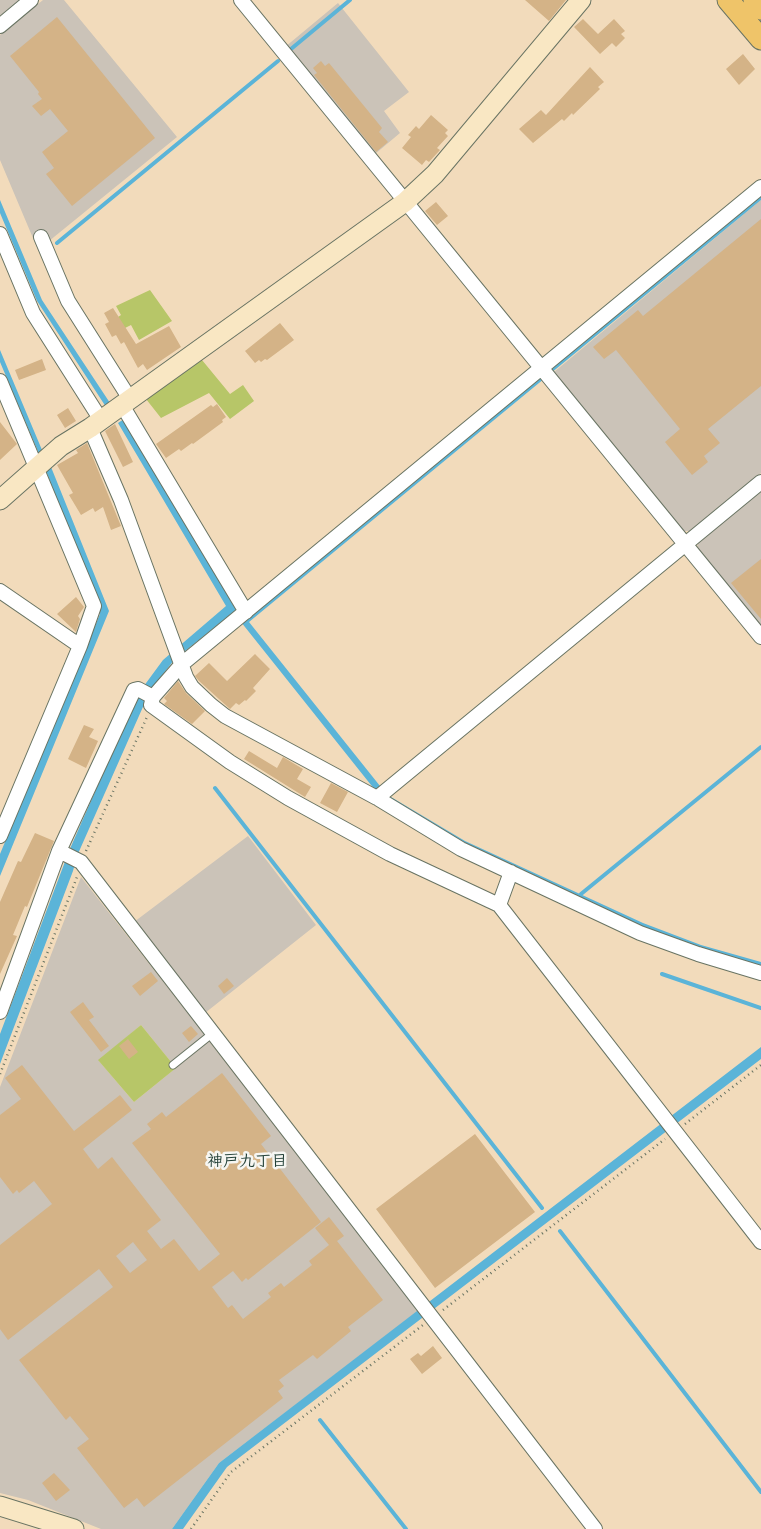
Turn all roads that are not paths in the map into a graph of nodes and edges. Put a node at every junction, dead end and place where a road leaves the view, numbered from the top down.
1 (31, 0) edge
2 (241, 0) edge
3 (581, 0) edge
4 (728, 0) edge
5 (754, 0) edge
6 (761, 9) edge
7 (0, 26) edge
8 (761, 39) edge
9 (761, 187) edge
10 (404, 202) junction
11 (0, 234) edge
12 (40, 237) dead end
13 (545, 373) junction
14 (0, 381) edge
15 (126, 402) junction
16 (95, 424) junction
17 (37, 468) junction
18 (761, 482) edge
19 (0, 500) edge
20 (685, 545) junction
21 (0, 591) edge
22 (246, 612) junction
23 (761, 637) edge
24 (80, 646) junction
25 (182, 662) junction
26 (152, 700) junction
27 (377, 798) junction
28 (0, 836) edge
29 (62, 853) junction
30 (511, 872) junction
31 (499, 905) junction
32 (761, 972) edge
33 (0, 1012) edge
34 (213, 1033) junction
35 (173, 1065) dead end
36 (761, 1242) edge
37 (0, 1506) edge
38 (74, 1529) edge
39 (595, 1529) edge

1 - 7 street
2 - 10 street
3 - 10 street
4 - 8 main road
5 - 6 main road
9 - 13 street
10 - 13 street
10 - 15 street
11 - 16 street
12 - 15 street
13 - 20 street
13 - 22 street
14 - 17 street
15 - 16 street
15 - 22 street
16 - 17 street
16 - 25 street
17 - 19 street
17 - 24 street
18 - 20 street
20 - 23 street
20 - 27 street
21 - 24 street
22 - 25 street
24 - 28 street
25 - 26 street
25 - 27 street
26 - 29 street
26 - 31 street
27 - 30 street
29 - 33 street
29 - 34 street
30 - 31 street
30 - 32 street
31 - 36 street
34 - 35 lane
34 - 39 street
37 - 38 street

